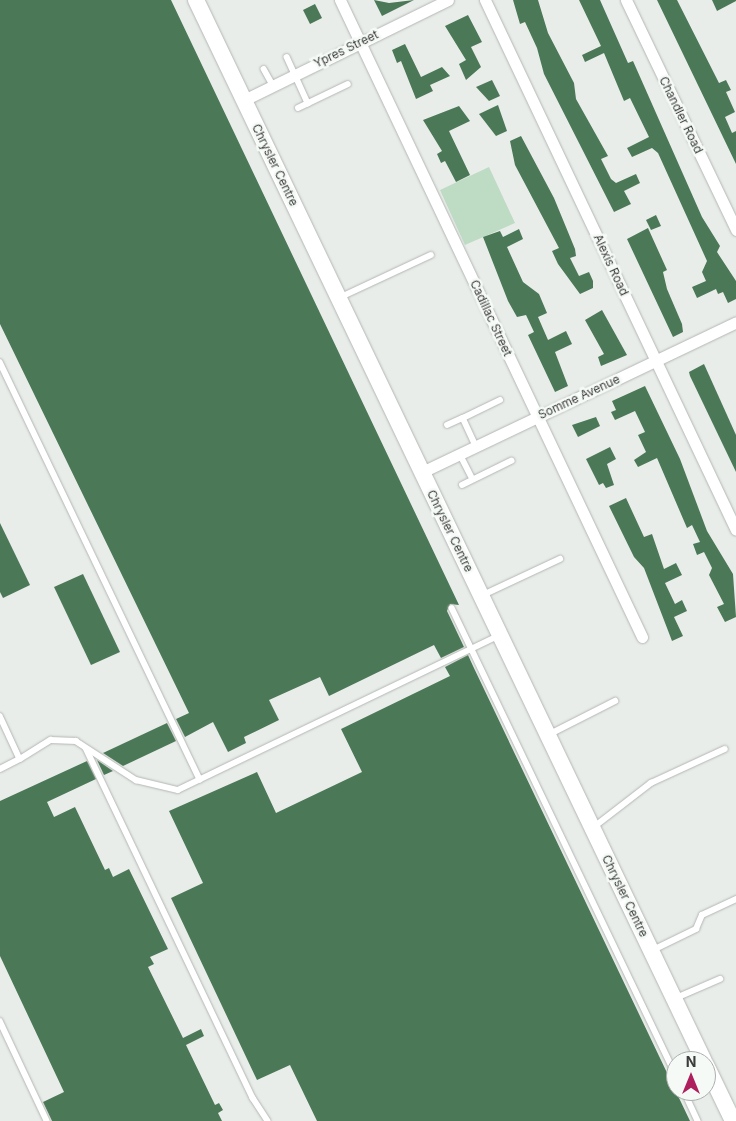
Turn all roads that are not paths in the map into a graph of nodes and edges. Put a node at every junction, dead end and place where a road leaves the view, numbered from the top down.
1 (196, 0) edge
2 (340, 0) edge
3 (448, 0) edge
4 (485, 0) edge
5 (626, 0) edge
6 (360, 42) junction
7 (287, 58) dead end
8 (264, 69) dead end
9 (296, 74) junction
10 (348, 84) dead end
11 (273, 85) junction
12 (244, 100) junction
13 (308, 103) junction
14 (298, 108) dead end
15 (736, 230) edge
16 (431, 255) dead end
17 (339, 298) junction
18 (736, 322) edge
19 (656, 361) junction
20 (0, 362) edge
21 (500, 400) dead end
22 (538, 417) junction
23 (462, 418) junction
24 (447, 425) dead end
25 (476, 446) junction
26 (460, 454) junction
27 (511, 461) dead end
28 (422, 472) junction
29 (473, 479) junction
30 (462, 485) dead end
31 (736, 530) edge
32 (560, 559) dead end
33 (481, 596) junction
34 (452, 608) dead end
35 (500, 635) junction
36 (642, 637) dead end
37 (471, 647) junction
38 (615, 701) dead end
39 (0, 716) edge
40 (548, 735) junction
41 (86, 748) junction
42 (725, 749) dead end
43 (20, 758) junction
44 (0, 769) edge
45 (200, 780) junction
46 (592, 828) junction
47 (736, 900) edge
48 (651, 951) junction
49 (720, 979) dead end
50 (674, 999) junction
51 (0, 1021) edge
52 (699, 1051) edge
53 (666, 1054) edge
54 (716, 1087) edge
55 (689, 1101) edge
56 (47, 1121) edge
57 (268, 1121) edge
58 (698, 1121) edge
59 (732, 1121) edge

1 - 12 street, Chrysler Centre
2 - 6 street, Cadillac Street
3 - 6 street, Ypres Street
4 - 19 street, Alexis Road
5 - 15 street, Chandler Road
6 - 9 street, Ypres Street
6 - 22 street, Cadillac Street
7 - 9 lane
8 - 11 lane
9 - 11 street, Ypres Street
9 - 13 lane
10 - 13 lane
11 - 12 street, Ypres Street
12 - 17 street, Chrysler Centre
13 - 14 lane
16 - 17 lane
17 - 28 street, Chrysler Centre
18 - 19 street, Somme Avenue
19 - 22 street, Somme Avenue
19 - 31 street, Alexis Road
20 - 45 lane
21 - 23 lane
22 - 25 street, Somme Avenue
22 - 36 street, Cadillac Street
23 - 24 lane
23 - 25 lane
25 - 26 street, Somme Avenue
26 - 28 street, Somme Avenue
26 - 29 lane
27 - 29 lane
28 - 33 street, Chrysler Centre
29 - 30 lane
32 - 33 lane
33 - 35 street, Chrysler Centre
34 - 37 lane
35 - 37 lane
35 - 40 street, Chrysler Centre
37 - 45 lane
37 - 53 lane
38 - 40 lane
39 - 43 lane
40 - 46 street, Chrysler Centre
41 - 43 lane
41 - 45 lane
41 - 57 lane
42 - 46 lane
43 - 44 lane
46 - 48 street, Chrysler Centre
47 - 48 lane
48 - 50 street, Chrysler Centre
49 - 50 lane
50 - 52 street, Chrysler Centre
51 - 56 lane
54 - 59 street
55 - 58 lane

